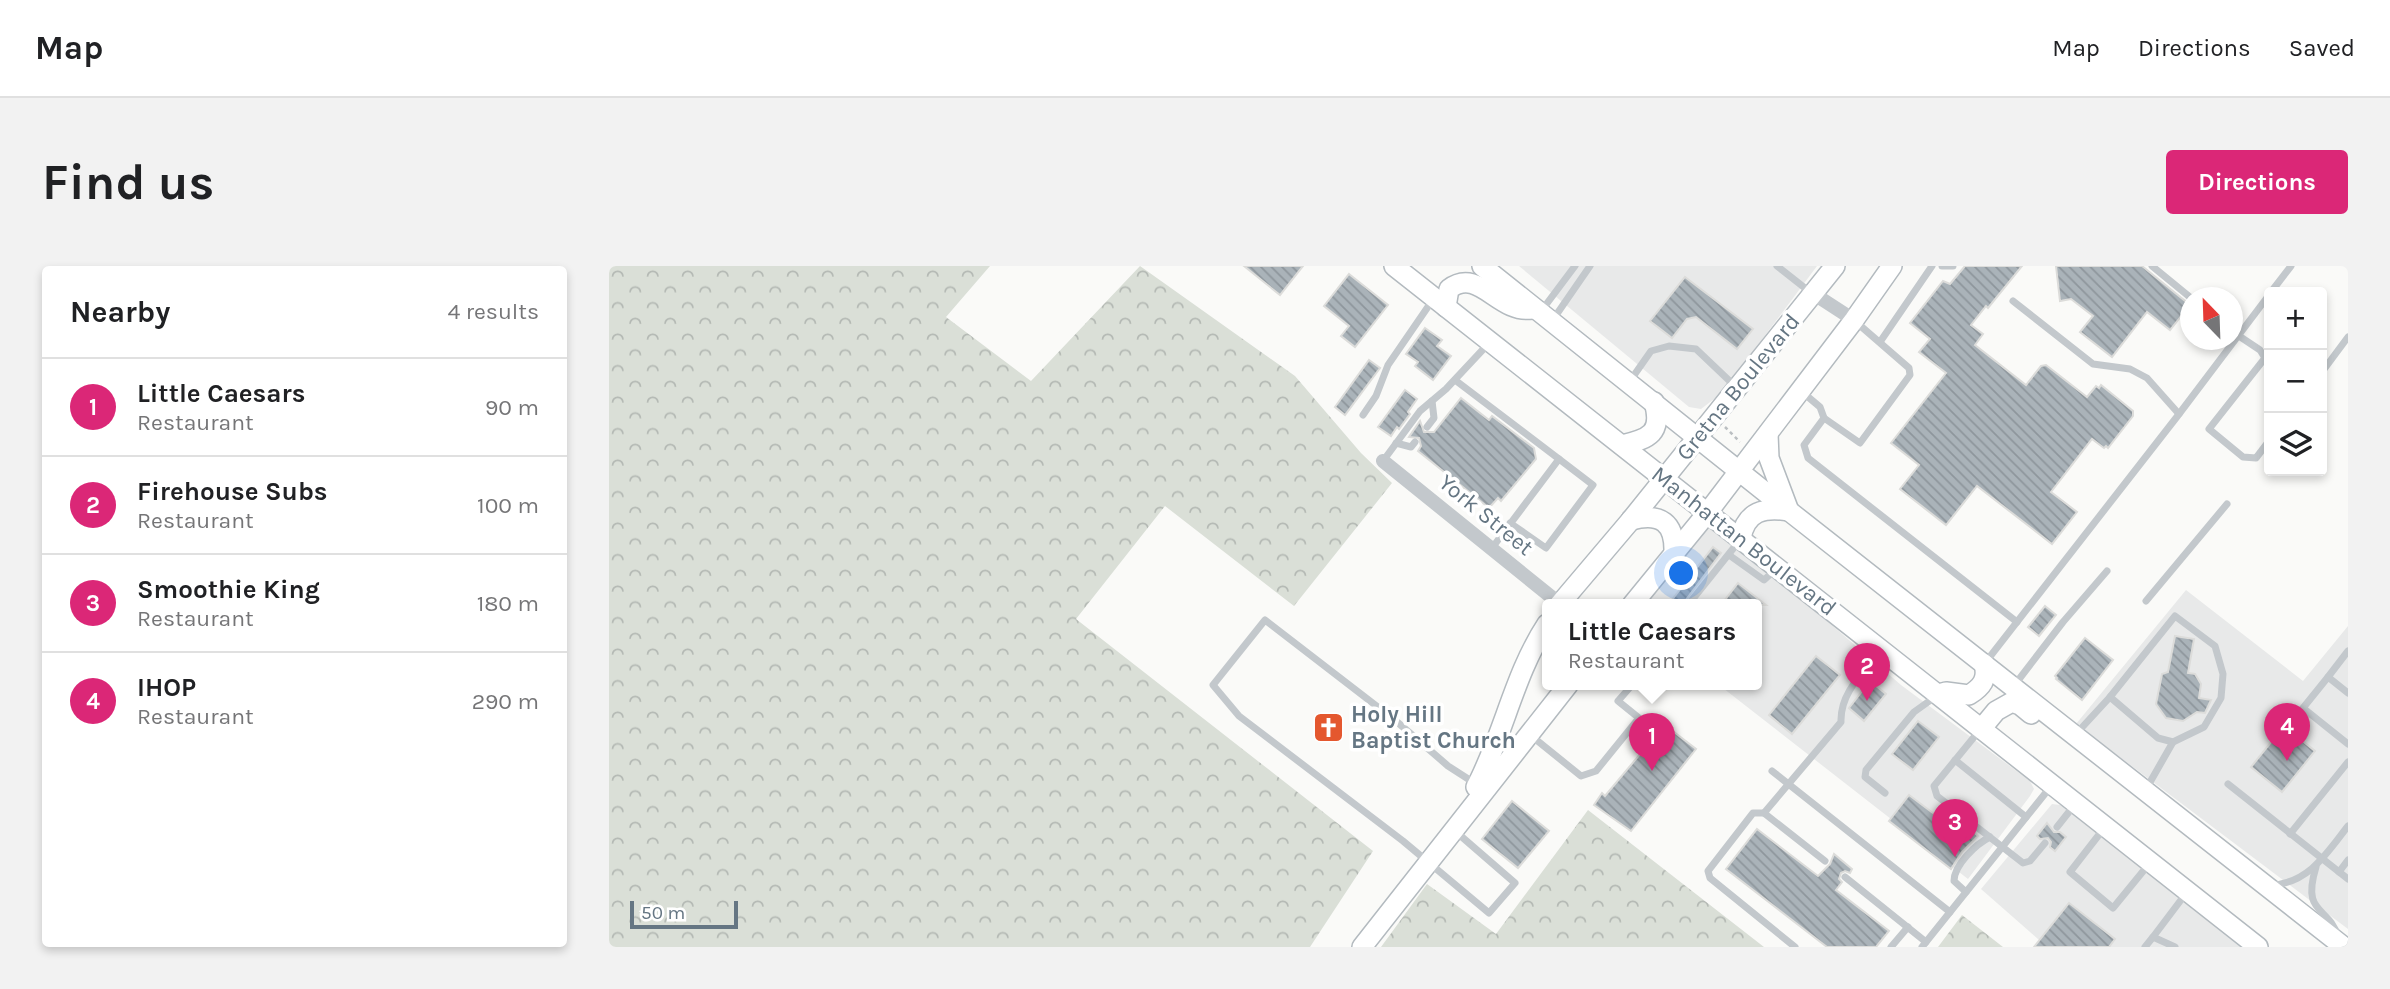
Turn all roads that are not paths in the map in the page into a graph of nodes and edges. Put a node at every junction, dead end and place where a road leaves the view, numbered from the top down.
1 (1394, 266) edge
2 (1482, 266) edge
3 (1575, 266) edge
4 (1590, 266) edge
5 (1777, 266) edge
6 (1835, 266) edge
7 (1892, 266) edge
8 (1932, 266) edge
9 (1942, 266) edge
10 (1953, 266) edge
11 (2152, 266) edge
12 (2291, 266) edge
13 (2275, 287) edge
14 (2180, 290) edge
15 (1814, 294) junction
16 (2013, 300) dead end
17 (2264, 300) edge
18 (1440, 302) junction
19 (1543, 314) junction
20 (1854, 320) junction
21 (2243, 325) edge
22 (2348, 337) edge
23 (2243, 339) edge
24 (1490, 342) junction
25 (1880, 342) junction
26 (2224, 350) edge
27 (2327, 365) edge
28 (1455, 380) junction
29 (1629, 382) junction
30 (1737, 388) junction
31 (1800, 391) junction
32 (1432, 401) junction
33 (1654, 402) junction
34 (2179, 414) junction
35 (1363, 415) dead end
36 (1824, 418) junction
37 (1427, 426) dead end
38 (1768, 434) junction
39 (1698, 437) junction
40 (1415, 442) dead end
41 (1396, 443) junction
42 (1622, 445) junction
43 (2264, 447) edge
44 (1559, 459) junction
45 (1383, 461) joint
46 (1740, 471) junction
47 (1664, 478) junction
48 (2227, 504) dead end
49 (1789, 511) junction
50 (1709, 512) junction
51 (1631, 520) junction
52 (1510, 523) junction
53 (1741, 538) junction
54 (1492, 549) junction
55 (1674, 553) junction
56 (1729, 555) junction
57 (1778, 567) junction
58 (2107, 571) dead end
59 (1553, 599) edge
60 (1565, 599) edge
61 (1640, 599) edge
62 (1693, 599) edge
63 (2146, 601) dead end
64 (2017, 622) junction
65 (1542, 633) edge
66 (1882, 649) junction
67 (2348, 651) edge
68 (1984, 664) junction
69 (2328, 677) junction
70 (2013, 687) junction
71 (1564, 690) edge
72 (1628, 690) edge
73 (2348, 693) edge
74 (1938, 694) junction
75 (2110, 697) junction
76 (1982, 728) junction
77 (1529, 734) junction
78 (2075, 736) junction
79 (2173, 742) junction
80 (2348, 744) edge
81 (1955, 760) junction
82 (2348, 762) edge
83 (1772, 771) dead end
84 (1789, 783) junction
85 (1477, 784) junction
86 (2052, 784) junction
87 (2228, 784) dead end
88 (2145, 791) junction
89 (1885, 793) dead end
90 (2076, 803) junction
91 (1764, 813) junction
92 (2026, 817) junction
93 (2105, 826) junction
94 (2348, 826) edge
95 (2057, 827) dead end
96 (1454, 829) junction
97 (2290, 834) junction
98 (1990, 838) junction
99 (2045, 843) dead end
100 (2002, 847) junction
101 (2322, 859) junction
102 (2348, 860) edge
103 (1428, 861) junction
104 (1825, 861) dead end
105 (2151, 862) junction
106 (2316, 867) junction
107 (2339, 872) junction
108 (1845, 877) dead end
109 (2348, 879) edge
110 (2265, 885) junction
111 (1966, 892) junction
112 (2188, 892) junction
113 (1950, 912) junction
114 (1907, 926) junction
115 (2153, 937) junction
116 (1924, 944) edge
117 (2342, 946) edge
118 (1362, 947) edge
119 (1795, 947) edge
120 (1891, 947) edge
121 (2145, 947) edge
122 (2175, 947) edge
123 (2258, 947) edge

1 - 18 street, Manhattan Boulevard
2 - 19 street
3 - 19 lane
4 - 19 lane
5 - 15 lane
6 - 15 street, Gretna Boulevard
7 - 20 street
8 - 25 lane
9 - 10 lane
11 - 14 lane
12 - 13 lane
15 - 20 street
15 - 30 street, Gretna Boulevard
16 - 34 lane
17 - 21 lane
18 - 19 street
18 - 24 street, Manhattan Boulevard
18 - 35 lane
19 - 29 street
20 - 25 lane
20 - 31 street
22 - 27 lane
23 - 43 lane
24 - 28 lane
24 - 42 street, Manhattan Boulevard
25 - 36 lane
26 - 34 lane
28 - 32 lane
28 - 44 lane
29 - 30 lane
29 - 33 street
30 - 39 street, Gretna Boulevard
31 - 36 lane
31 - 38 street
32 - 37 lane
32 - 41 lane
33 - 39 street
33 - 42 street
34 - 64 lane
36 - 64 lane
38 - 46 street
38 - 49 street
39 - 46 street
39 - 47 street, Gretna Boulevard
40 - 41 lane
41 - 45 lane
42 - 47 street, Manhattan Boulevard
44 - 52 lane
44 - 52 lane
45 - 54 street, York Street
46 - 49 street
46 - 50 street
47 - 50 street, Manhattan Boulevard
47 - 51 street, Gretna Boulevard
48 - 63 lane
49 - 53 street
49 - 68 street
50 - 53 street, Manhattan Boulevard
50 - 55 street
51 - 55 street
51 - 60 street, Gretna Boulevard
52 - 54 lane
53 - 56 lane
53 - 57 street, Manhattan Boulevard
54 - 59 street, York Street
55 - 61 street
56 - 57 lane
56 - 62 lane
57 - 66 street, Manhattan Boulevard
58 - 70 lane
64 - 68 lane
65 - 85 street
66 - 74 street, Manhattan Boulevard
66 - 84 lane
67 - 69 lane
68 - 70 street
68 - 74 street
69 - 73 lane
69 - 80 lane
70 - 78 street
71 - 77 street
72 - 77 lane
74 - 76 street, Manhattan Boulevard
74 - 89 lane
75 - 78 lane
75 - 79 lane
75 - 79 lane
76 - 78 street
76 - 81 lane
76 - 86 street, Manhattan Boulevard
77 - 96 street
78 - 88 street
79 - 88 lane
81 - 92 lane
81 - 98 lane
82 - 97 lane
83 - 84 lane
84 - 91 lane
84 - 113 lane
85 - 103 street
85 - 103 lane
86 - 90 street, Manhattan Boulevard
86 - 92 lane
87 - 97 lane
88 - 110 street
90 - 93 street, Manhattan Boulevard
90 - 95 lane
91 - 104 lane
91 - 119 lane
92 - 100 lane
93 - 105 street, Manhattan Boulevard
93 - 105 lane
94 - 101 lane
96 - 103 street
96 - 103 lane
97 - 101 lane
98 - 100 lane
98 - 111 lane
99 - 100 lane
100 - 111 lane
101 - 106 lane
101 - 107 lane
102 - 107 lane
103 - 118 street
105 - 112 street, Manhattan Boulevard
106 - 110 lane
106 - 117 lane
107 - 109 lane
108 - 114 lane
110 - 117 street
111 - 113 lane
112 - 115 lane
112 - 123 street, Manhattan Boulevard
113 - 116 lane
114 - 116 lane
114 - 120 lane
115 - 121 lane
115 - 122 lane

